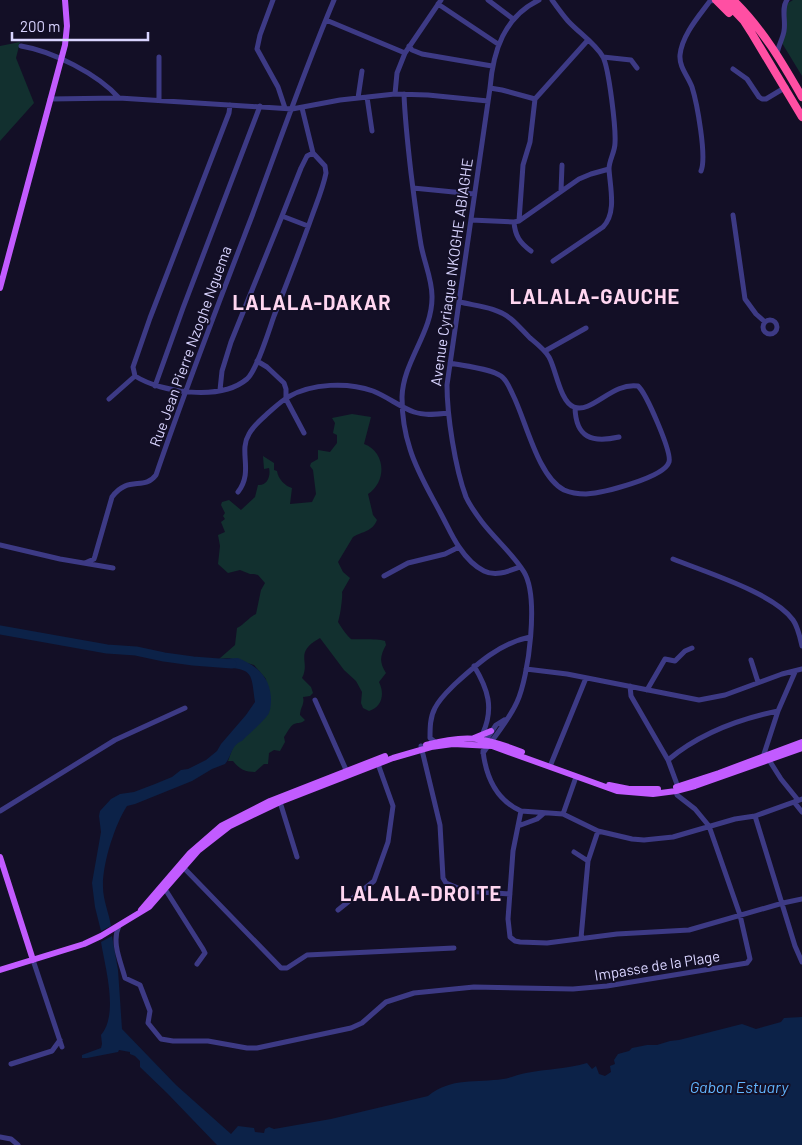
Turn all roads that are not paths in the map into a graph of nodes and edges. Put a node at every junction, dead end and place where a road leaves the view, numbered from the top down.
1 (65, 0) edge
2 (273, 0) edge
3 (334, 0) edge
4 (488, 0) edge
5 (539, 0) edge
6 (552, 0) edge
7 (717, 0) edge
8 (724, 0) edge
9 (733, 0) edge
10 (740, 0) edge
11 (787, 0) edge
12 (440, 2) edge
13 (746, 18) junction
14 (513, 19) junction
15 (326, 20) junction
16 (588, 40) junction
17 (498, 44) junction
18 (20, 46) dead end
19 (409, 46) junction
20 (405, 53) junction
21 (777, 54) junction
22 (159, 57) dead end
23 (603, 57) junction
24 (769, 61) junction
25 (492, 66) junction
26 (637, 68) dead end
27 (733, 69) dead end
28 (362, 71) dead end
29 (490, 88) junction
30 (786, 88) junction
31 (395, 94) junction
32 (404, 94) junction
33 (802, 96) edge
34 (367, 97) junction
35 (119, 98) junction
36 (358, 98) junction
37 (50, 99) junction
38 (535, 99) junction
39 (159, 100) junction
40 (488, 101) junction
41 (230, 105) junction
42 (260, 106) junction
43 (285, 108) junction
44 (292, 108) junction
45 (302, 108) junction
46 (802, 117) edge
47 (372, 131) dead end
48 (313, 153) junction
49 (562, 165) dead end
50 (609, 169) junction
51 (701, 171) dead end
52 (413, 188) junction
53 (562, 191) junction
54 (474, 194) junction
55 (733, 215) dead end
56 (282, 216) junction
57 (471, 220) junction
58 (516, 222) junction
59 (308, 226) junction
60 (531, 251) dead end
61 (553, 261) dead end
62 (0, 288) edge
63 (460, 302) junction
64 (765, 322) dead end
65 (586, 328) dead end
66 (545, 351) junction
67 (257, 361) junction
68 (450, 363) junction
69 (135, 376) junction
70 (156, 386) junction
71 (220, 390) junction
72 (184, 393) junction
73 (109, 398) dead end
74 (286, 399) junction
75 (403, 406) junction
76 (575, 408) junction
77 (448, 413) junction
78 (304, 433) dead end
79 (619, 437) dead end
80 (238, 492) dead end
81 (0, 545) edge
82 (458, 547) junction
83 (673, 559) dead end
84 (85, 563) junction
85 (520, 567) junction
86 (113, 568) dead end
87 (384, 576) dead end
88 (530, 637) junction
89 (802, 646) edge
90 (692, 648) dead end
91 (751, 660) dead end
92 (474, 666) junction
93 (526, 669) junction
94 (802, 669) edge
95 (794, 672) junction
96 (586, 678) junction
97 (758, 682) junction
98 (630, 686) junction
99 (647, 690) junction
100 (315, 700) dead end
101 (185, 708) dead end
102 (778, 711) junction
103 (507, 718) junction
104 (487, 741) junction
105 (435, 742) junction
106 (802, 742) edge
107 (421, 748) junction
108 (802, 748) edge
109 (527, 756) junction
110 (766, 758) junction
111 (668, 760) junction
112 (378, 764) junction
113 (551, 764) junction
114 (348, 773) junction
115 (576, 777) junction
116 (677, 789) junction
117 (798, 800) edge
118 (280, 802) junction
119 (0, 811) edge
120 (521, 812) junction
121 (544, 812) junction
122 (802, 812) edge
123 (563, 814) junction
124 (755, 816) junction
125 (518, 826) junction
126 (710, 826) junction
127 (598, 830) junction
128 (574, 852) dead end
129 (297, 856) dead end
130 (0, 857) edge
131 (588, 861) junction
132 (183, 867) junction
133 (165, 889) junction
134 (510, 894) junction
135 (802, 899) edge
136 (783, 903) junction
137 (338, 910) dead end
138 (140, 912) junction
139 (740, 915) junction
140 (116, 928) junction
141 (581, 938) junction
142 (454, 948) dead end
143 (33, 960) junction
144 (802, 962) edge
145 (197, 964) dead end
146 (0, 970) edge
147 (60, 1040) junction
148 (62, 1046) dead end
149 (11, 1064) dead end
150 (0, 1137) edge
151 (16, 1145) edge

1 - 37 main road
2 - 43 street
3 - 15 street, Rue Jean Pierre Nzoghe Nguema
4 - 14 street
5 - 14 street, Avenue Cyriaque NKOGHE ABIAGHE
6 - 16 street
7 - 24 highway
7 - 51 street
8 - 13 highway
9 - 13 highway
10 - 21 highway
11 - 21 street
12 - 17 street
12 - 19 street
13 - 21 highway
13 - 24 highway
14 - 17 street, Avenue Cyriaque NKOGHE ABIAGHE
15 - 20 street
15 - 44 street, Rue Jean Pierre Nzoghe Nguema
16 - 23 street
16 - 38 street
17 - 25 street, Avenue Cyriaque NKOGHE ABIAGHE
18 - 35 street
19 - 20 street
19 - 25 street
20 - 31 street
21 - 33 highway
22 - 39 street
23 - 26 street
23 - 50 street
24 - 30 highway
25 - 29 street, Avenue Cyriaque NKOGHE ABIAGHE
27 - 30 street
28 - 36 street
29 - 38 street
29 - 40 street, Avenue Cyriaque NKOGHE ABIAGHE
30 - 46 highway
31 - 32 street
31 - 34 street
32 - 40 street
32 - 52 street
34 - 36 street
34 - 47 street
35 - 37 street
35 - 39 street
36 - 45 street
37 - 62 main road
38 - 58 street
39 - 41 street
40 - 54 street, Avenue Cyriaque NKOGHE ABIAGHE
41 - 42 street
41 - 69 street
42 - 43 street
42 - 70 street
43 - 44 street
44 - 45 street
44 - 72 street, Rue Jean Pierre Nzoghe Nguema
45 - 48 street
48 - 56 street
48 - 59 street
49 - 53 street
50 - 53 street
50 - 61 street
52 - 54 street
52 - 75 street
53 - 58 street
54 - 57 street, Avenue Cyriaque NKOGHE ABIAGHE
55 - 64 street
56 - 59 street
56 - 71 street
57 - 58 street
57 - 63 street, Avenue Cyriaque NKOGHE ABIAGHE
58 - 60 street
59 - 67 street
63 - 66 street
63 - 68 street, Avenue Cyriaque NKOGHE ABIAGHE
65 - 66 street
66 - 76 street
67 - 71 street
67 - 74 street
68 - 76 street
68 - 77 street, Avenue Cyriaque NKOGHE ABIAGHE
69 - 70 street
69 - 73 street
70 - 72 street
71 - 72 street
72 - 84 street, Rue Jean Pierre Nzoghe Nguema
74 - 75 street
74 - 78 street
74 - 80 street
75 - 77 street
75 - 82 street
76 - 79 street
77 - 85 street, Avenue Cyriaque NKOGHE ABIAGHE
81 - 84 street
82 - 85 street
82 - 87 street
83 - 89 street
84 - 86 street
85 - 88 street, Avenue Cyriaque NKOGHE ABIAGHE
88 - 92 street
88 - 93 street, Avenue Cyriaque NKOGHE ABIAGHE
90 - 99 street
91 - 97 street
92 - 104 street
92 - 105 street
93 - 96 street
93 - 103 street, Avenue Cyriaque NKOGHE ABIAGHE
94 - 95 street
95 - 97 street
95 - 102 street
96 - 98 street
96 - 113 street
97 - 99 street
98 - 99 street
98 - 111 street
100 - 114 street
101 - 119 street
102 - 110 street
102 - 111 street
103 - 104 street, Avenue Cyriaque NKOGHE ABIAGHE
103 - 104 street
104 - 105 main road
104 - 107 main road
104 - 109 main road
104 - 120 street
105 - 107 main road
106 - 110 main road
107 - 112 main road
107 - 114 main road
107 - 134 street
108 - 110 main road
109 - 113 main road
109 - 115 main road
110 - 116 main road
110 - 117 street
111 - 116 street
112 - 114 main road
112 - 137 street
113 - 116 main road
114 - 118 main road
114 - 138 main road
115 - 116 main road
115 - 123 street
116 - 126 street
117 - 122 street
117 - 124 street
118 - 129 street
118 - 132 main road
120 - 121 street
120 - 125 street
121 - 123 street
121 - 125 street
123 - 127 street
124 - 126 street
124 - 136 street
125 - 134 street
126 - 127 street
126 - 139 street, Impasse de la Plage
127 - 131 street
128 - 131 street
130 - 143 main road
131 - 141 street
132 - 133 main road
132 - 142 street
133 - 138 main road
133 - 145 street
134 - 141 street
135 - 136 street
136 - 139 street
136 - 144 street
138 - 140 main road
139 - 140 street, Impasse de la Plage
139 - 141 street
140 - 143 main road
143 - 146 main road
143 - 147 street
147 - 148 street
147 - 149 street
150 - 151 street

